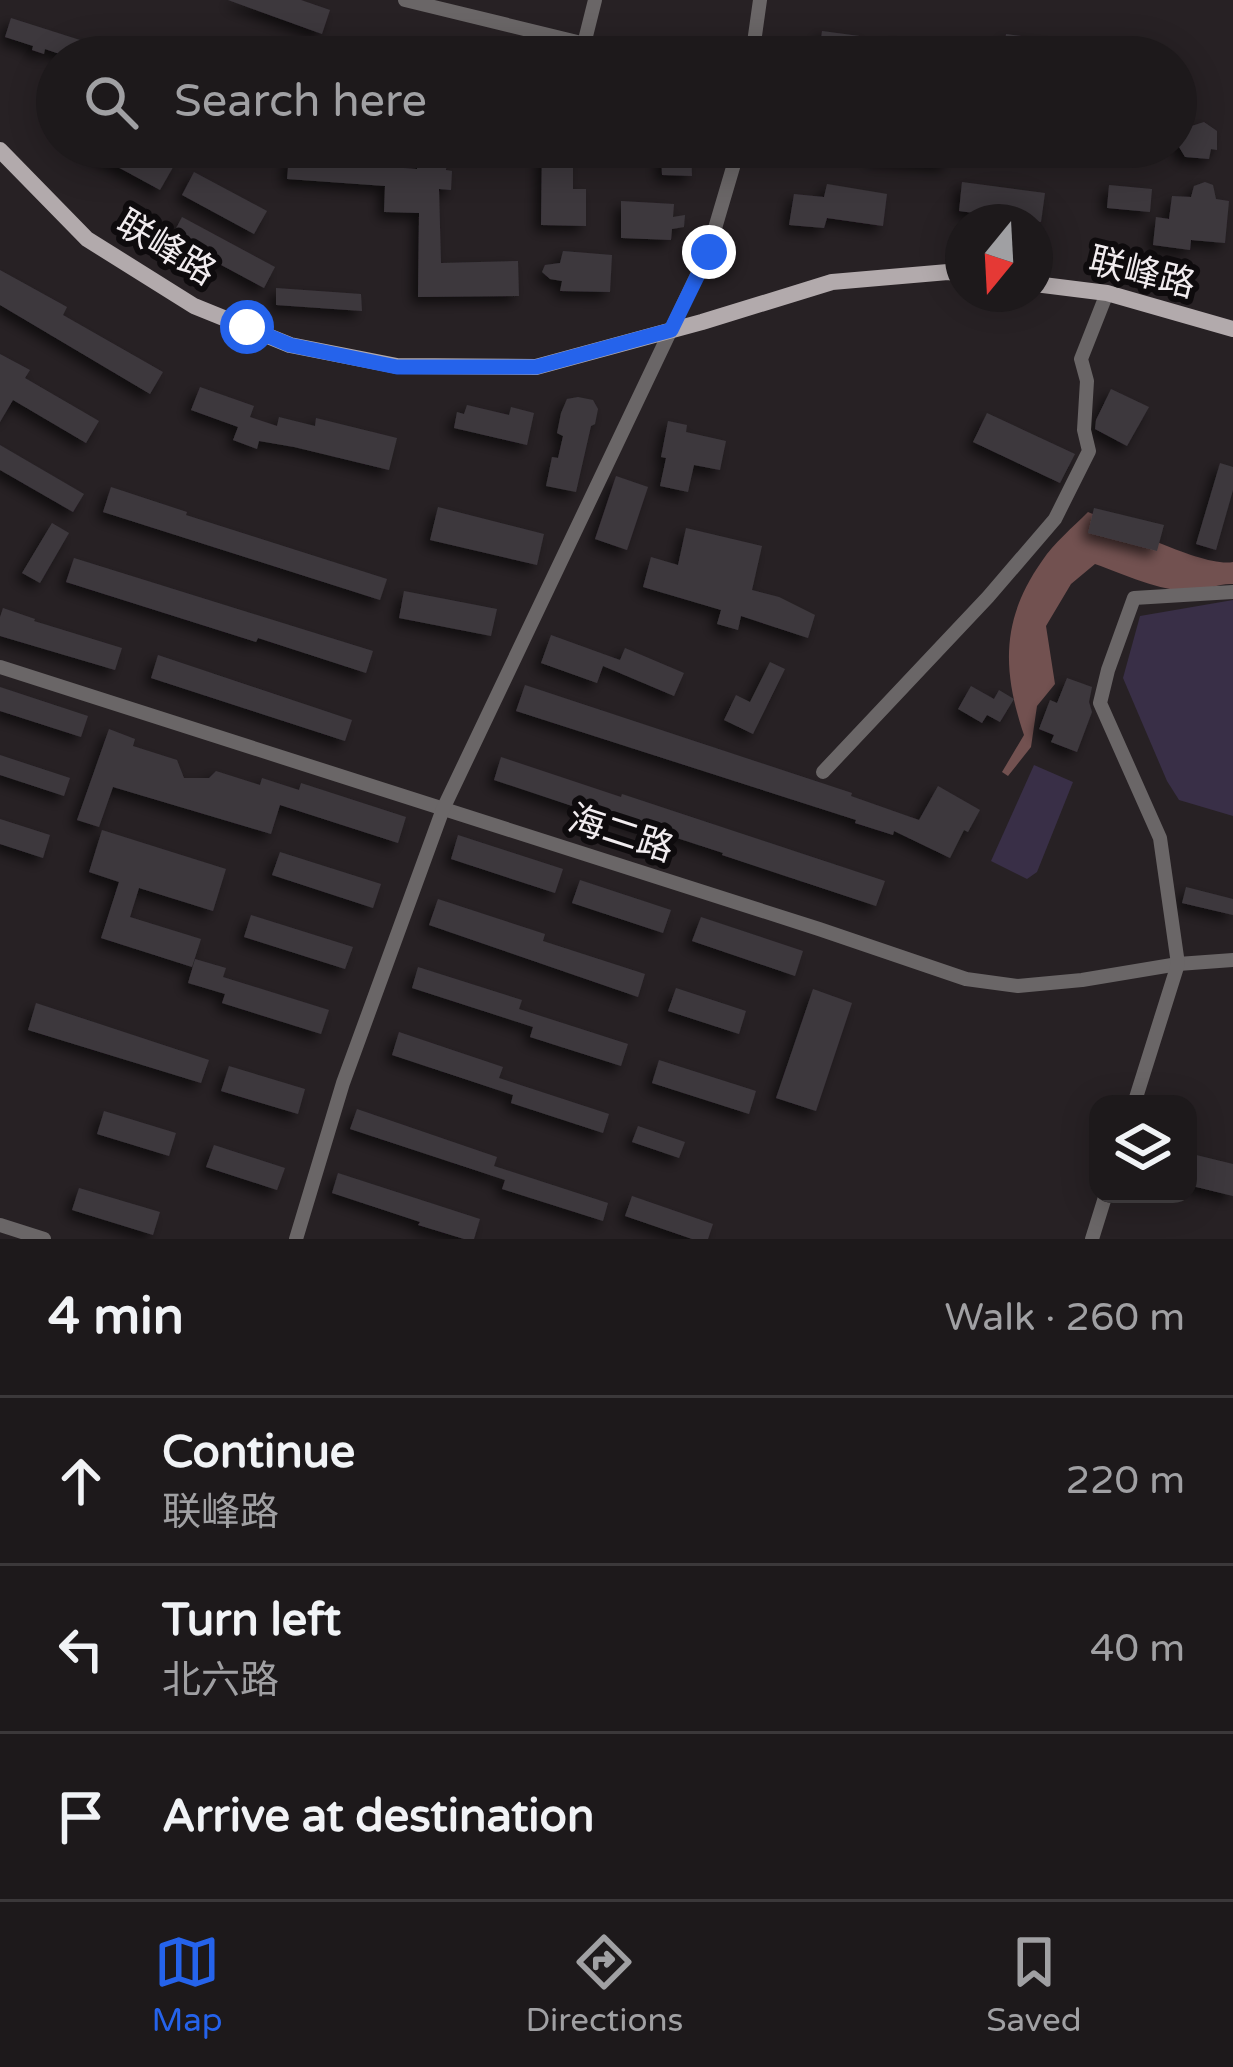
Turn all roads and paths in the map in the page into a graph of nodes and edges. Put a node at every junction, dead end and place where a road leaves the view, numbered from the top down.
1 (405, 0) edge
2 (595, 0) edge
3 (760, 0) edge
4 (551, 36) edge
5 (586, 36) edge
6 (755, 36) edge
7 (0, 150) edge
8 (733, 168) edge
9 (945, 272) edge
10 (1053, 286) edge
11 (1107, 293) junction
12 (1233, 329) edge
13 (671, 330) junction
14 (1233, 592) edge
15 (0, 667) edge
16 (823, 772) dead end
17 (443, 809) junction
18 (1233, 960) edge
19 (1178, 964) junction
20 (1137, 1095) edge
21 (1103, 1203) edge
22 (0, 1225) edge
23 (44, 1239) edge
24 (296, 1239) edge
25 (1092, 1239) edge

1 - 4 street
2 - 5 street
3 - 6 street
7 - 13 main road, 联峰路
8 - 13 street
9 - 13 main road, 联峰路
10 - 11 main road, 联峰路
11 - 12 main road, 联峰路
11 - 16 street
13 - 17 street
14 - 19 street
15 - 17 street, 海二路
17 - 19 street, 海二路
17 - 24 street
18 - 19 street, 海二路
19 - 20 street
21 - 25 street
22 - 23 street

